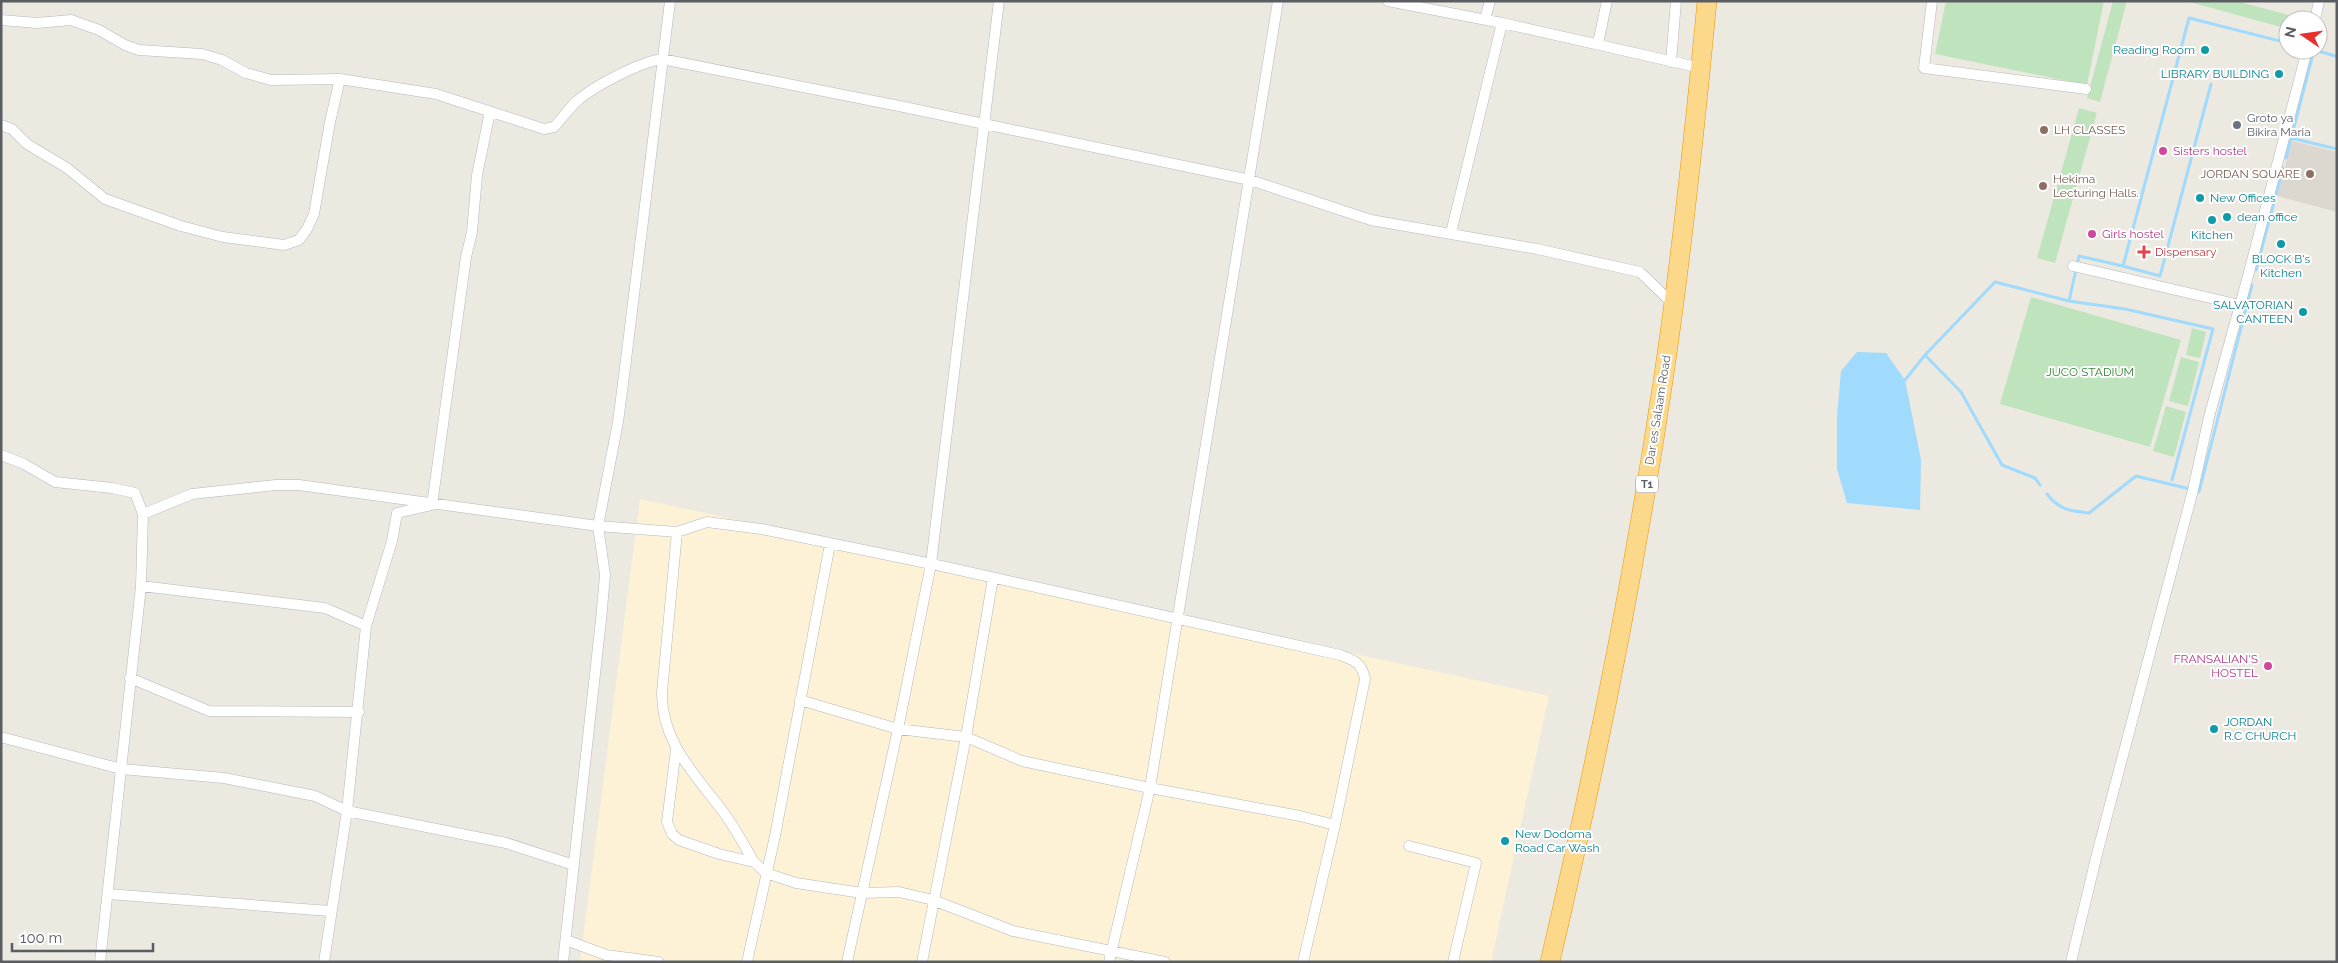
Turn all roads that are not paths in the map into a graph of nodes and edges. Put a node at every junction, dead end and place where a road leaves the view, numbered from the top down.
1 (670, 1) edge
2 (999, 1) edge
3 (1278, 1) edge
4 (1388, 1) edge
5 (1490, 1) edge
6 (1607, 1) edge
7 (1676, 1) edge
8 (1707, 1) edge
9 (1932, 1) edge
10 (1485, 19) junction
11 (1, 20) edge
12 (1502, 22) junction
13 (1598, 43) junction
14 (662, 59) junction
15 (2304, 60) edge
16 (1671, 62) junction
17 (1701, 68) junction
18 (340, 79) junction
19 (2086, 89) dead end
20 (490, 112) junction
21 (983, 124) junction
22 (1, 125) edge
23 (1250, 180) junction
24 (1451, 233) junction
25 (2073, 266) dead end
26 (1673, 304) junction
27 (2240, 305) junction
28 (1, 455) edge
29 (432, 505) junction
30 (143, 514) junction
31 (598, 526) junction
32 (677, 532) junction
33 (830, 544) junction
34 (931, 564) junction
35 (993, 578) junction
36 (141, 586) junction
37 (1178, 619) junction
38 (366, 626) junction
39 (130, 678) junction
40 (800, 700) junction
41 (359, 712) junction
42 (898, 729) junction
43 (1, 737) edge
44 (966, 737) junction
45 (676, 749) junction
46 (121, 769) junction
47 (1150, 788) junction
48 (347, 811) junction
49 (1335, 825) junction
50 (1409, 846) dead end
51 (754, 862) junction
52 (574, 865) junction
53 (766, 873) junction
54 (862, 893) junction
55 (108, 894) junction
56 (933, 900) junction
57 (330, 911) junction
58 (566, 940) junction
59 (1110, 957) edge
60 (100, 962) edge
61 (324, 962) edge
62 (563, 962) edge
63 (659, 962) edge
64 (747, 962) edge
65 (847, 962) edge
66 (922, 962) edge
67 (1165, 962) edge
68 (1302, 962) edge
69 (1453, 962) edge
70 (1550, 962) edge
71 (2071, 962) edge

1 - 14 street
2 - 21 street
3 - 23 street
4 - 10 street
5 - 10 street
6 - 13 street
7 - 16 street
8 - 17 highway, Dar es Salaam Road / T1
9 - 19 street
10 - 12 street
11 - 18 street
12 - 13 street
12 - 24 street
13 - 16 street
14 - 20 street
14 - 21 street
14 - 31 street
15 - 27 street
16 - 17 street
17 - 26 highway, Dar es Salaam Road / T1
18 - 20 street
18 - 22 street
20 - 29 street
21 - 23 street
21 - 34 street
23 - 24 street
23 - 37 street
24 - 26 street
25 - 27 street
26 - 70 highway, Dar es Salaam Road / T1
27 - 71 street
28 - 30 street
29 - 30 street
29 - 31 street
29 - 38 street
30 - 36 street
31 - 32 street
31 - 52 street
32 - 33 street
32 - 45 street
33 - 34 street
33 - 40 street
34 - 35 street
34 - 42 street
35 - 37 street
35 - 44 street
36 - 38 street
36 - 39 street
37 - 47 street
37 - 49 street
38 - 41 street
39 - 41 street
39 - 46 street
40 - 42 street
40 - 53 street
41 - 48 street
42 - 44 street
42 - 54 street
43 - 46 street
44 - 47 street
44 - 56 street
45 - 51 street
45 - 51 street
46 - 48 street
46 - 55 street
47 - 49 street
47 - 59 street
48 - 52 street
48 - 57 street
49 - 68 street
50 - 69 street
51 - 53 street
52 - 58 street
53 - 54 street
53 - 64 street
54 - 56 street
54 - 65 street
55 - 57 street
55 - 60 street
56 - 59 street
56 - 66 street
57 - 61 street
58 - 62 street
58 - 63 street
59 - 67 street

